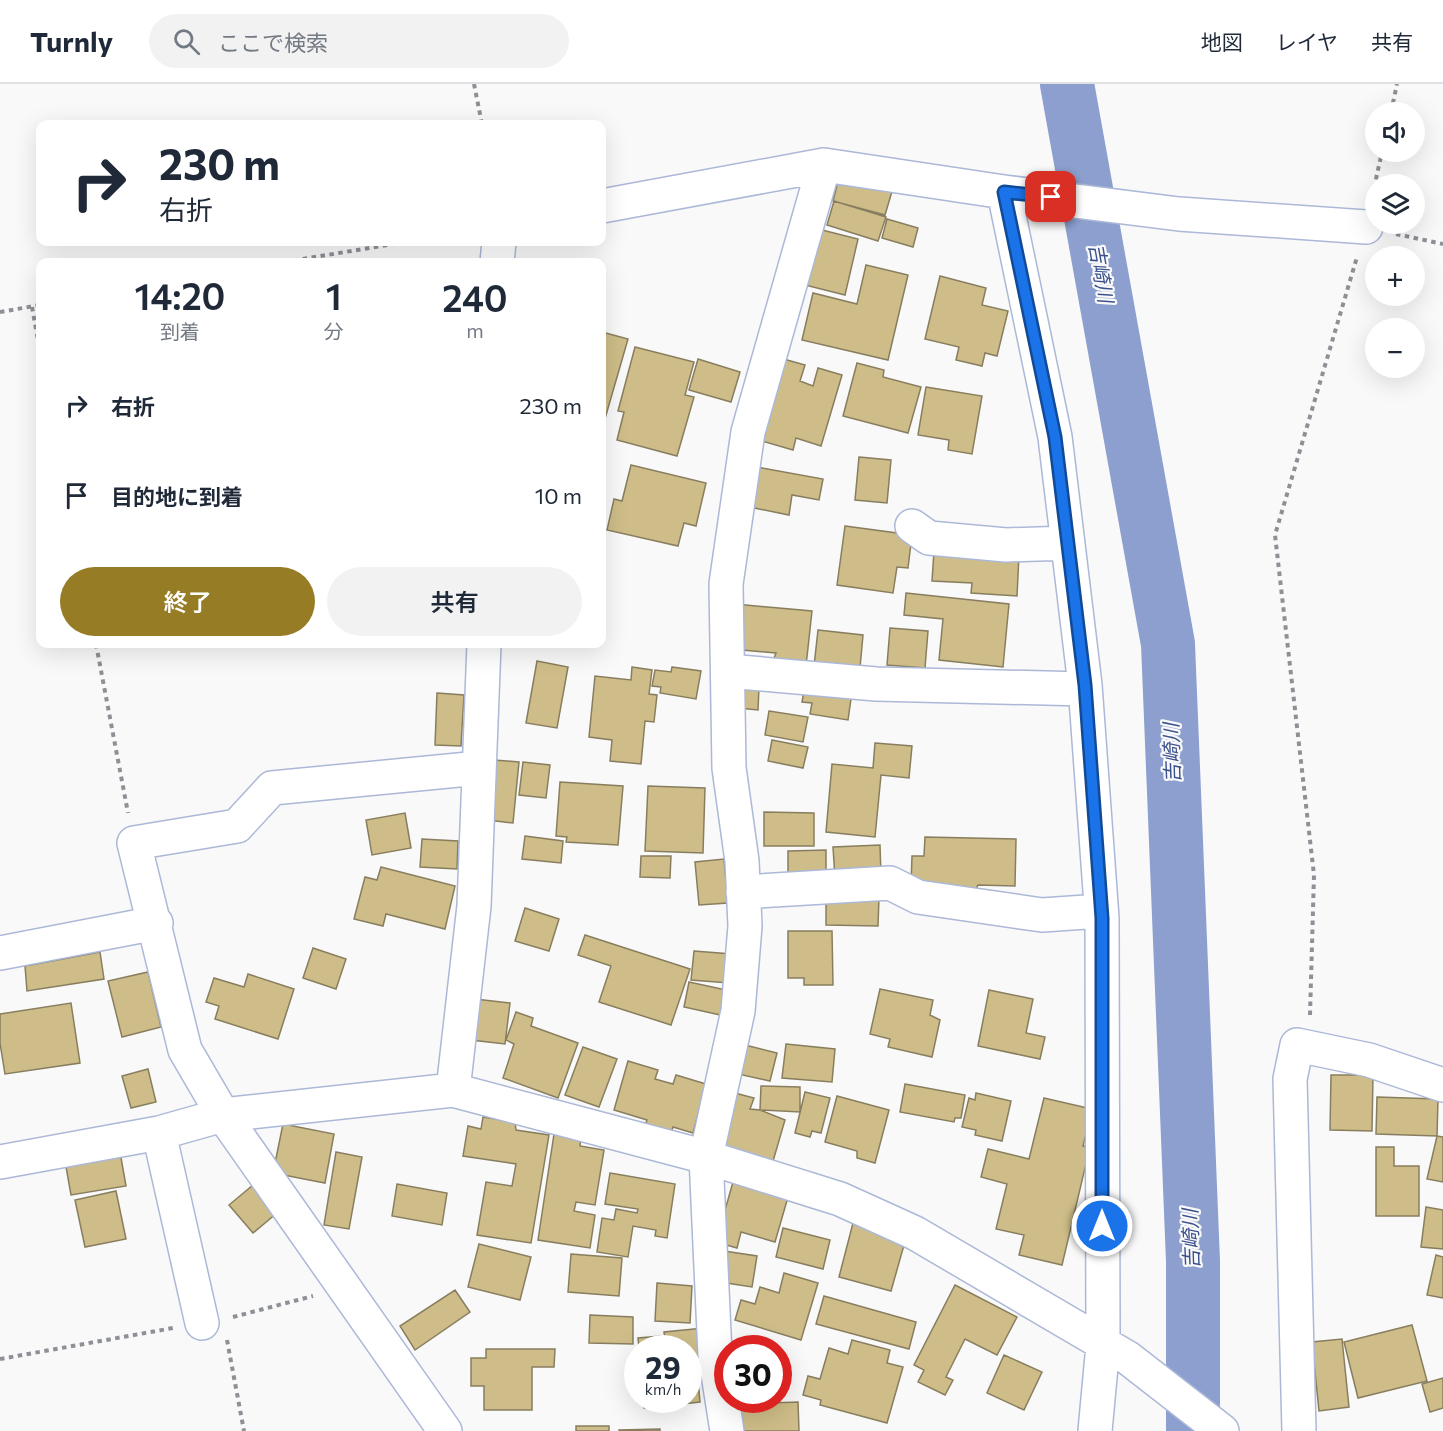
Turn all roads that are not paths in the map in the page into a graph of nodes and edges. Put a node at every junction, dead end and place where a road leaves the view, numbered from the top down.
1 (824, 165) junction
2 (1017, 193) junction
3 (606, 205) edge
4 (1365, 227) edge
5 (912, 526) dead end
6 (1068, 543) junction
7 (484, 648) edge
8 (728, 671) junction
9 (1085, 689) junction
10 (478, 768) junction
11 (743, 892) junction
12 (1101, 911) junction
13 (156, 923) junction
14 (0, 953) edge
15 (1443, 1085) edge
16 (453, 1090) junction
17 (223, 1115) junction
18 (159, 1133) junction
19 (706, 1157) junction
20 (0, 1162) edge
21 (214, 1327) road end
22 (1115, 1351) junction
23 (446, 1431) edge
24 (727, 1431) edge
25 (1095, 1431) edge
26 (1222, 1431) edge
27 (1299, 1431) edge

1 - 2 street
1 - 3 street
1 - 8 street
2 - 4 street
2 - 6 street
5 - 6 street
6 - 9 street
7 - 10 street
8 - 9 street
8 - 11 street
9 - 12 street
10 - 13 street
10 - 16 street
11 - 12 street
11 - 19 street
12 - 22 street
13 - 14 street
13 - 17 street
15 - 27 street
16 - 17 street
16 - 19 street
17 - 18 street
17 - 23 street
18 - 20 street
18 - 21 street
19 - 22 street
19 - 24 street
22 - 25 street
22 - 26 street

